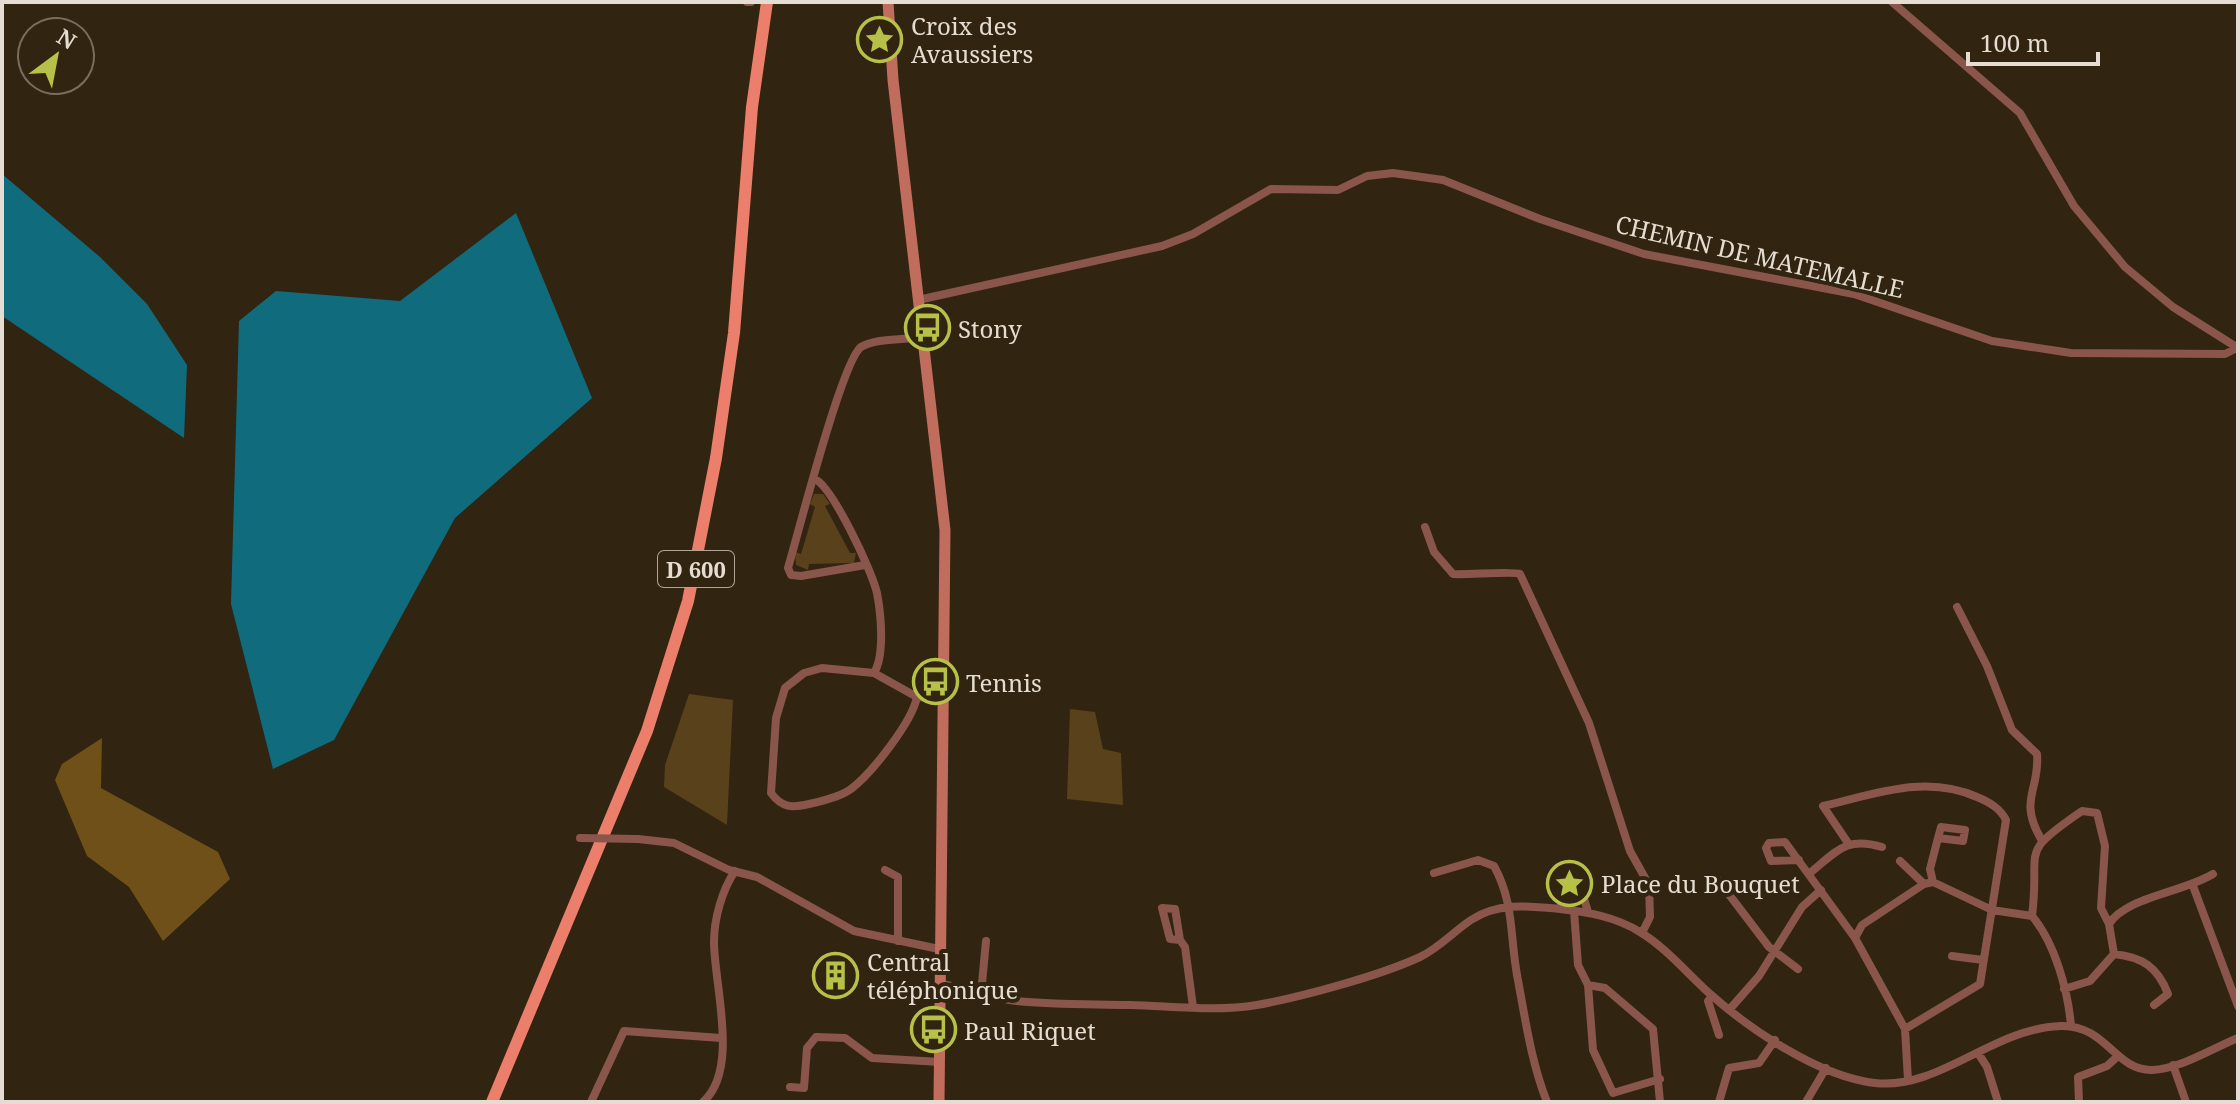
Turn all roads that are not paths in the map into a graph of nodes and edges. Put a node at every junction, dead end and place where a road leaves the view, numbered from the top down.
1 (767, 2) edge
2 (888, 2) edge
3 (1892, 2) edge
4 (918, 300) junction
5 (921, 337) junction
6 (2237, 348) edge
7 (815, 479) junction
8 (1425, 527) dead end
9 (865, 565) junction
10 (1957, 607) dead end
11 (874, 673) junction
12 (917, 697) junction
13 (943, 698) junction
14 (580, 838) dead end
15 (1938, 838) dead end
16 (2041, 839) junction
17 (1848, 843) junction
18 (1882, 847) dead end
19 (1799, 860) dead end
20 (1900, 861) dead end
21 (885, 870) dead end
22 (735, 871) junction
23 (1434, 873) dead end
24 (1810, 873) junction
25 (2213, 874) dead end
26 (1718, 880) dead end
27 (1929, 883) junction
28 (2193, 886) junction
29 (1821, 890) junction
30 (1511, 906) junction
31 (1561, 909) junction
32 (1992, 910) junction
33 (1574, 911) junction
34 (1588, 912) junction
35 (2032, 916) junction
36 (2109, 924) junction
37 (1642, 933) junction
38 (1855, 938) junction
39 (1180, 940) dead end
40 (898, 941) junction
41 (986, 941) dead end
42 (939, 949) junction
43 (1774, 953) junction
44 (2114, 954) junction
45 (1952, 956) dead end
46 (1983, 960) junction
47 (1798, 969) dead end
48 (942, 984) junction
49 (1588, 985) junction
50 (2064, 989) junction
51 (981, 994) junction
52 (1712, 996) junction
53 (2154, 1005) dead end
54 (2238, 1006) edge
55 (1193, 1007) junction
56 (1729, 1010) junction
57 (2071, 1026) junction
58 (1905, 1029) junction
59 (1719, 1035) dead end
60 (721, 1038) junction
61 (2238, 1038) edge
62 (1775, 1040) junction
63 (1978, 1053) junction
64 (2118, 1056) junction
65 (940, 1062) junction
66 (2173, 1065) junction
67 (1826, 1068) junction
68 (1660, 1079) junction
69 (1908, 1080) junction
70 (790, 1087) dead end
71 (492, 1102) edge
72 (591, 1102) edge
73 (703, 1102) edge
74 (939, 1102) edge
75 (1547, 1102) edge
76 (1660, 1102) edge
77 (1719, 1102) edge
78 (1806, 1102) edge
79 (1998, 1102) edge
80 (2079, 1102) edge
81 (2186, 1102) edge

1 - 71 main road, D 600
2 - 4 street
3 - 6 street
4 - 5 street
4 - 6 street, CHEMIN DE MATEMALLE
5 - 7 street
5 - 13 street
7 - 9 street
7 - 9 street
8 - 37 street
9 - 11 street
10 - 16 street
11 - 12 street
11 - 12 street
12 - 13 street
13 - 42 street
14 - 22 street, bridge
15 - 27 street
16 - 35 street
16 - 36 street
17 - 18 street
17 - 24 street
17 - 32 street
19 - 24 street
20 - 27 street
21 - 40 street
22 - 40 street
22 - 60 street
23 - 30 street
24 - 29 street
25 - 28 street
26 - 43 street
27 - 32 street
27 - 38 street
28 - 36 street
28 - 54 street
29 - 38 street
29 - 43 street
30 - 31 street
30 - 55 street
30 - 75 street
31 - 33 street
31 - 34 street
32 - 35 street
32 - 46 street
33 - 34 street
33 - 49 street
34 - 37 street
35 - 50 street
36 - 44 street
37 - 52 street
38 - 58 street
39 - 55 street
40 - 42 street
41 - 51 street
42 - 48 street
43 - 47 street
43 - 56 street
44 - 50 street
44 - 53 street
45 - 46 street
46 - 58 street
48 - 51 street
48 - 65 street
49 - 68 street
49 - 68 street
50 - 57 street
51 - 55 street
52 - 56 street
52 - 59 street
56 - 62 street
57 - 63 street
57 - 64 street
58 - 69 street
60 - 72 street
60 - 73 street
61 - 66 street
62 - 67 street
62 - 77 street
63 - 69 street
63 - 79 street
64 - 66 street
64 - 80 street
65 - 70 street
65 - 74 street
66 - 81 street
67 - 69 street
67 - 78 street
68 - 76 street

